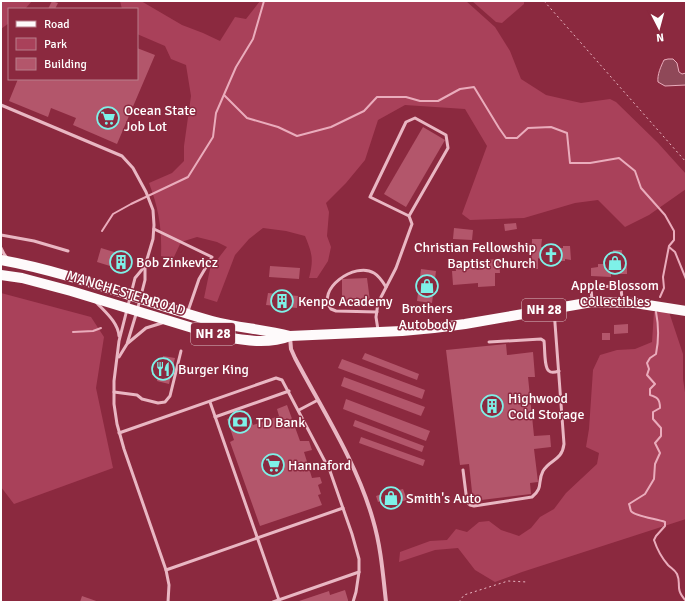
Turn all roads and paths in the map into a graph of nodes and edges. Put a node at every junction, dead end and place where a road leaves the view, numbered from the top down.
1 (544, 1) edge
2 (1, 105) edge
3 (686, 162) edge
4 (409, 216) junction
5 (154, 229) junction
6 (1, 236) edge
7 (1, 248) edge
8 (68, 251) dead end
9 (1, 260) edge
10 (16, 263) junction
11 (145, 266) junction
12 (1, 275) edge
13 (386, 287) junction
14 (90, 296) junction
15 (136, 297) junction
16 (302, 301) dead end
17 (328, 302) junction
18 (592, 302) junction
19 (622, 302) junction
20 (554, 308) junction
21 (132, 310) junction
22 (686, 311) edge
23 (377, 312) junction
24 (188, 313) junction
25 (174, 322) junction
26 (378, 332) junction
27 (290, 336) junction
28 (119, 341) junction
29 (489, 342) dead end
30 (127, 344) junction
31 (181, 351) dead end
32 (118, 358) junction
33 (559, 371) junction
34 (289, 391) junction
35 (114, 392) junction
36 (318, 400) junction
37 (210, 402) junction
38 (299, 410) junction
39 (215, 417) junction
40 (119, 433) junction
41 (463, 470) dead end
42 (343, 508) junction
43 (257, 538) junction
44 (166, 570) junction
45 (359, 572) junction
46 (527, 582) dead end
47 (279, 600) junction
48 (168, 602) edge
49 (273, 602) edge
50 (353, 602) edge
51 (386, 602) edge
52 (459, 602) edge

1 - 3 path
2 - 5 lane
4 - 4 lane
4 - 13 lane
5 - 11 lane
5 - 24 lane
6 - 8 lane
7 - 10 lane
9 - 10 main road, MANCHESTER ROAD / NH 28
10 - 15 main road, MANCHESTER ROAD / NH 28
11 - 15 lane
11 - 15 lane
12 - 14 main road, MANCHESTER ROAD / NH 28
13 - 17 lane
13 - 23 lane
14 - 21 main road, MANCHESTER ROAD / NH 28
14 - 28 lane
15 - 21 lane
15 - 21 lane
15 - 24 main road, MANCHESTER ROAD / NH 28
16 - 17 lane
17 - 23 lane
18 - 19 main road, NH 28
18 - 19 lane
18 - 20 main road, NH 28
19 - 22 main road, NH 28
20 - 26 main road, MANCHESTER ROAD / NH 28
20 - 33 lane
21 - 25 main road, MANCHESTER ROAD / NH 28
21 - 28 lane
21 - 30 lane
23 - 26 lane
24 - 27 main road, MANCHESTER ROAD / NH 28
25 - 27 main road, MANCHESTER ROAD / NH 28
25 - 30 lane
26 - 27 main road, MANCHESTER ROAD / NH 28
27 - 36 street
28 - 32 lane
29 - 33 lane
30 - 32 lane
31 - 35 lane
32 - 35 lane
33 - 41 lane
34 - 37 lane
34 - 38 lane
34 - 39 lane
35 - 40 lane
36 - 38 lane
36 - 51 street
37 - 39 lane
37 - 40 lane
38 - 42 lane
39 - 43 lane
40 - 44 lane
42 - 43 lane
42 - 45 lane
43 - 44 lane
43 - 47 lane
44 - 48 lane
45 - 47 lane
45 - 50 lane
46 - 52 path
47 - 49 lane

